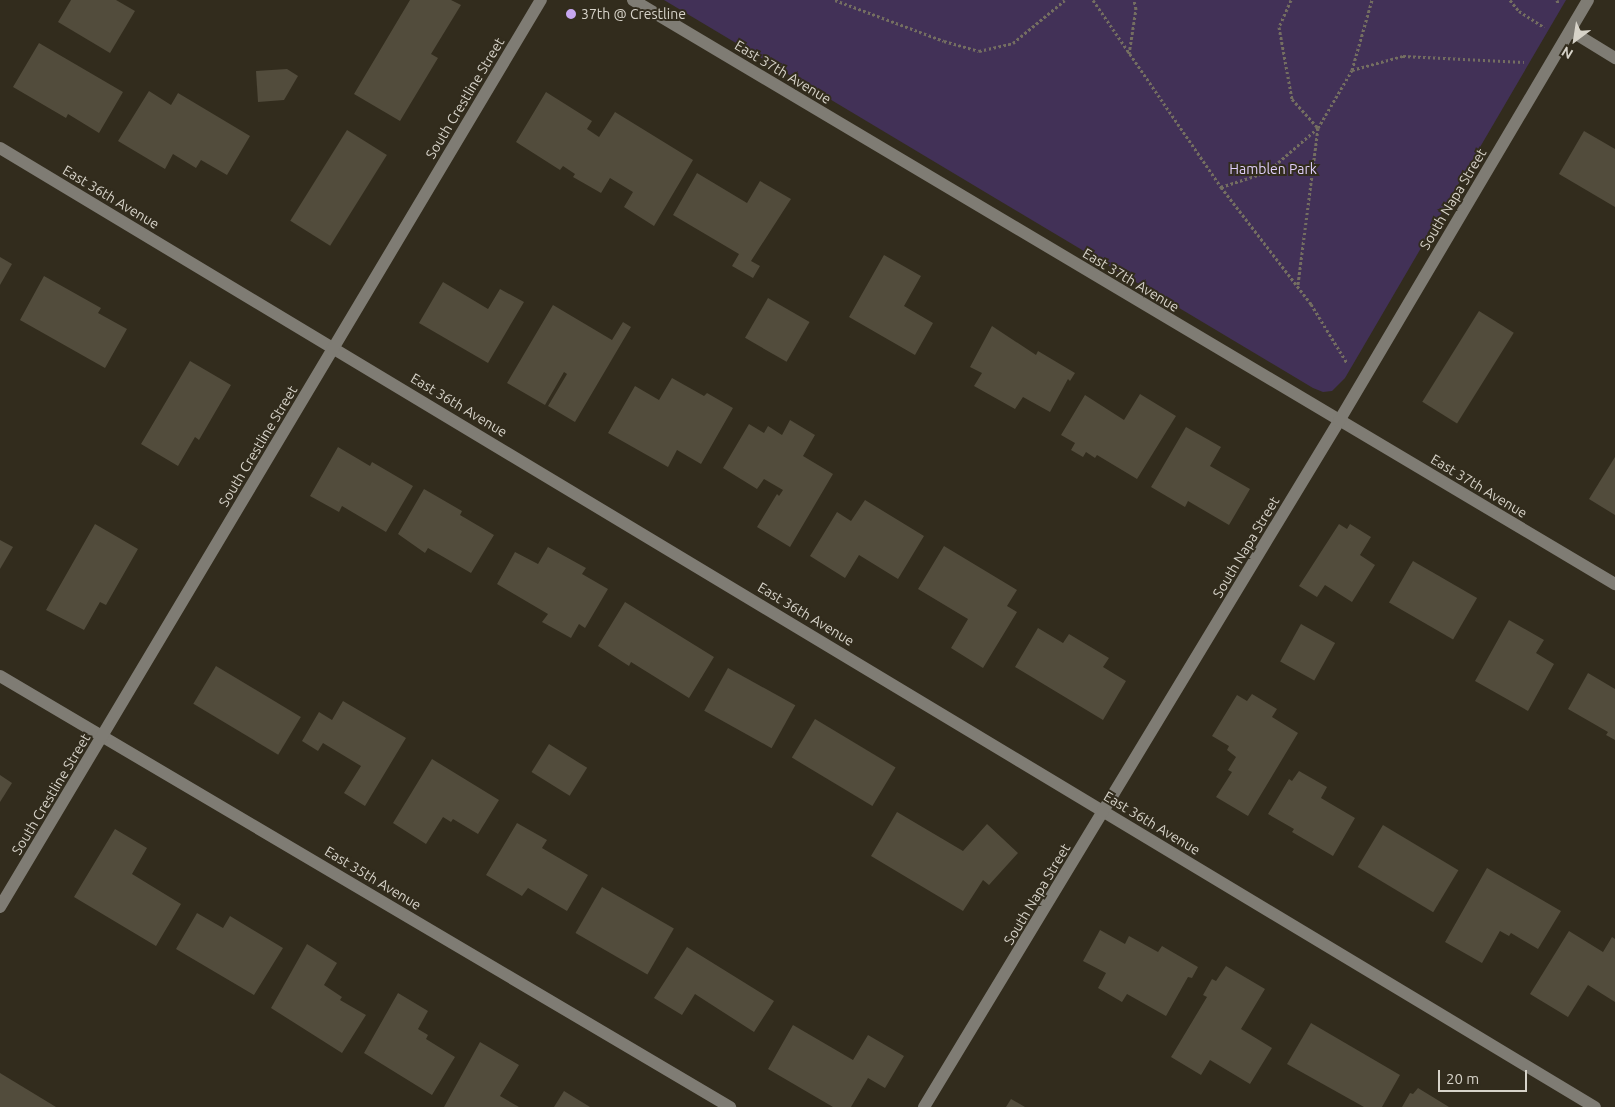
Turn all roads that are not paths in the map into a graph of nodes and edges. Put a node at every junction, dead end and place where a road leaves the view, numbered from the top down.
1 (541, 0) edge
2 (633, 0) edge
3 (1588, 0) edge
4 (1570, 31) junction
5 (1615, 58) edge
6 (0, 148) edge
7 (334, 347) junction
8 (1339, 421) junction
9 (1615, 584) edge
10 (0, 676) edge
11 (103, 736) junction
12 (1104, 812) junction
13 (0, 907) edge
14 (730, 1107) edge
15 (924, 1107) edge
16 (1595, 1107) edge

1 - 7 street, South Crestline Street
2 - 8 street, East 37th Avenue
3 - 4 street, South Napa Street
4 - 5 street
4 - 8 street, South Napa Street
6 - 7 street, East 36th Avenue
7 - 11 street, South Crestline Street
7 - 12 street, East 36th Avenue
8 - 9 street, East 37th Avenue
8 - 12 street, South Napa Street
10 - 11 street, East 35th Avenue
11 - 13 street, South Crestline Street
11 - 14 street, East 35th Avenue
12 - 15 street, South Napa Street
12 - 16 street, East 36th Avenue

